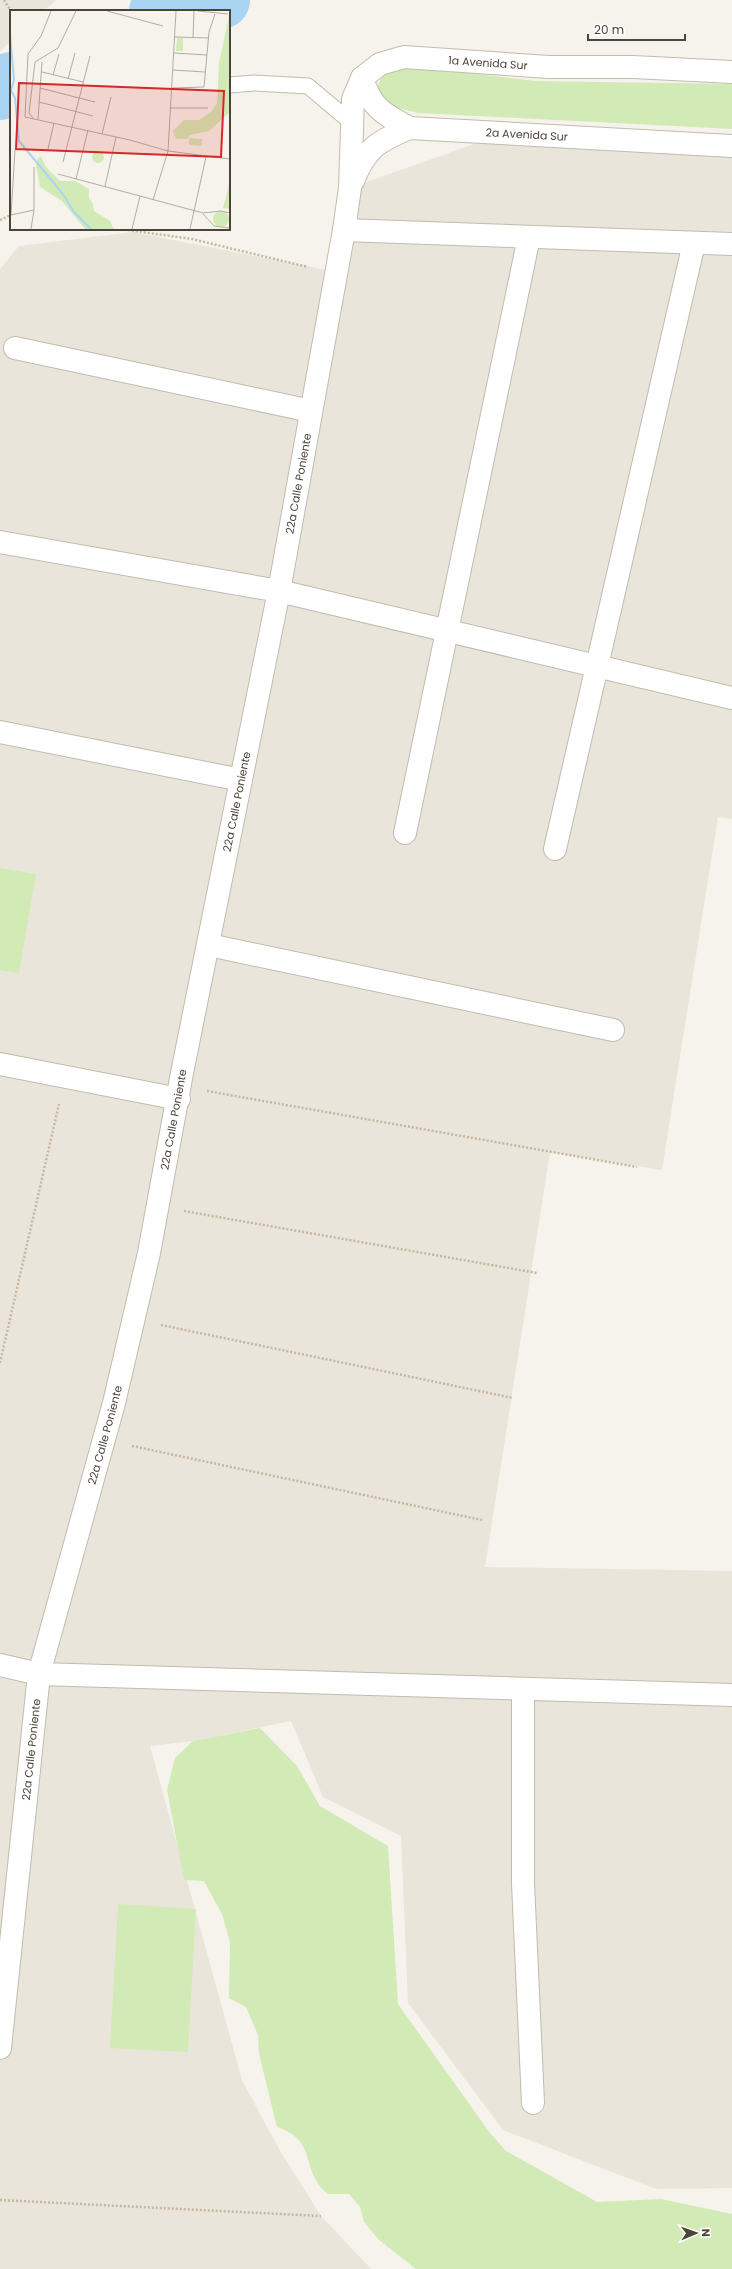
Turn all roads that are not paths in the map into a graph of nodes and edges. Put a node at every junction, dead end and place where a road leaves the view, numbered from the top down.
1 (732, 72) edge
2 (362, 78) junction
3 (230, 85) edge
4 (352, 123) junction
5 (410, 128) junction
6 (732, 146) edge
7 (350, 188) junction
8 (344, 230) junction
9 (529, 237) junction
10 (694, 243) junction
11 (732, 244) edge
12 (15, 348) dead end
13 (311, 411) junction
14 (0, 542) edge
15 (279, 591) junction
16 (446, 631) junction
17 (597, 666) junction
18 (732, 698) edge
19 (0, 732) edge
20 (241, 780) junction
21 (405, 833) dead end
22 (555, 849) dead end
23 (209, 945) junction
24 (613, 1030) dead end
25 (0, 1064) edge
26 (180, 1093) junction
27 (0, 1665) edge
28 (39, 1674) junction
29 (523, 1689) junction
30 (732, 1695) edge
31 (0, 2048) edge
32 (534, 2104) dead end

1 - 2 street, 1a Avenida Sur
2 - 4 street, 1a Avenida Sur
2 - 5 street
3 - 4 lane
4 - 7 street, 1a Avenida Sur
5 - 6 street, 2a Avenida Sur
5 - 7 street, 2a Avenida Sur
7 - 8 street, 22a Calle Poniente
8 - 9 street
8 - 13 street, 22a Calle Poniente
9 - 10 street
9 - 16 street
10 - 11 street
10 - 17 street
12 - 13 street
13 - 15 street, 22a Calle Poniente
14 - 15 street
15 - 16 street
15 - 20 street, 22a Calle Poniente
16 - 17 street
16 - 21 street
17 - 18 street
17 - 22 street
19 - 20 street
20 - 23 street, 22a Calle Poniente
23 - 24 street
23 - 26 street, 22a Calle Poniente
25 - 26 street
26 - 28 street, 22a Calle Poniente
27 - 28 street
28 - 29 street
28 - 31 street, 22a Calle Poniente
29 - 30 street
29 - 32 street

